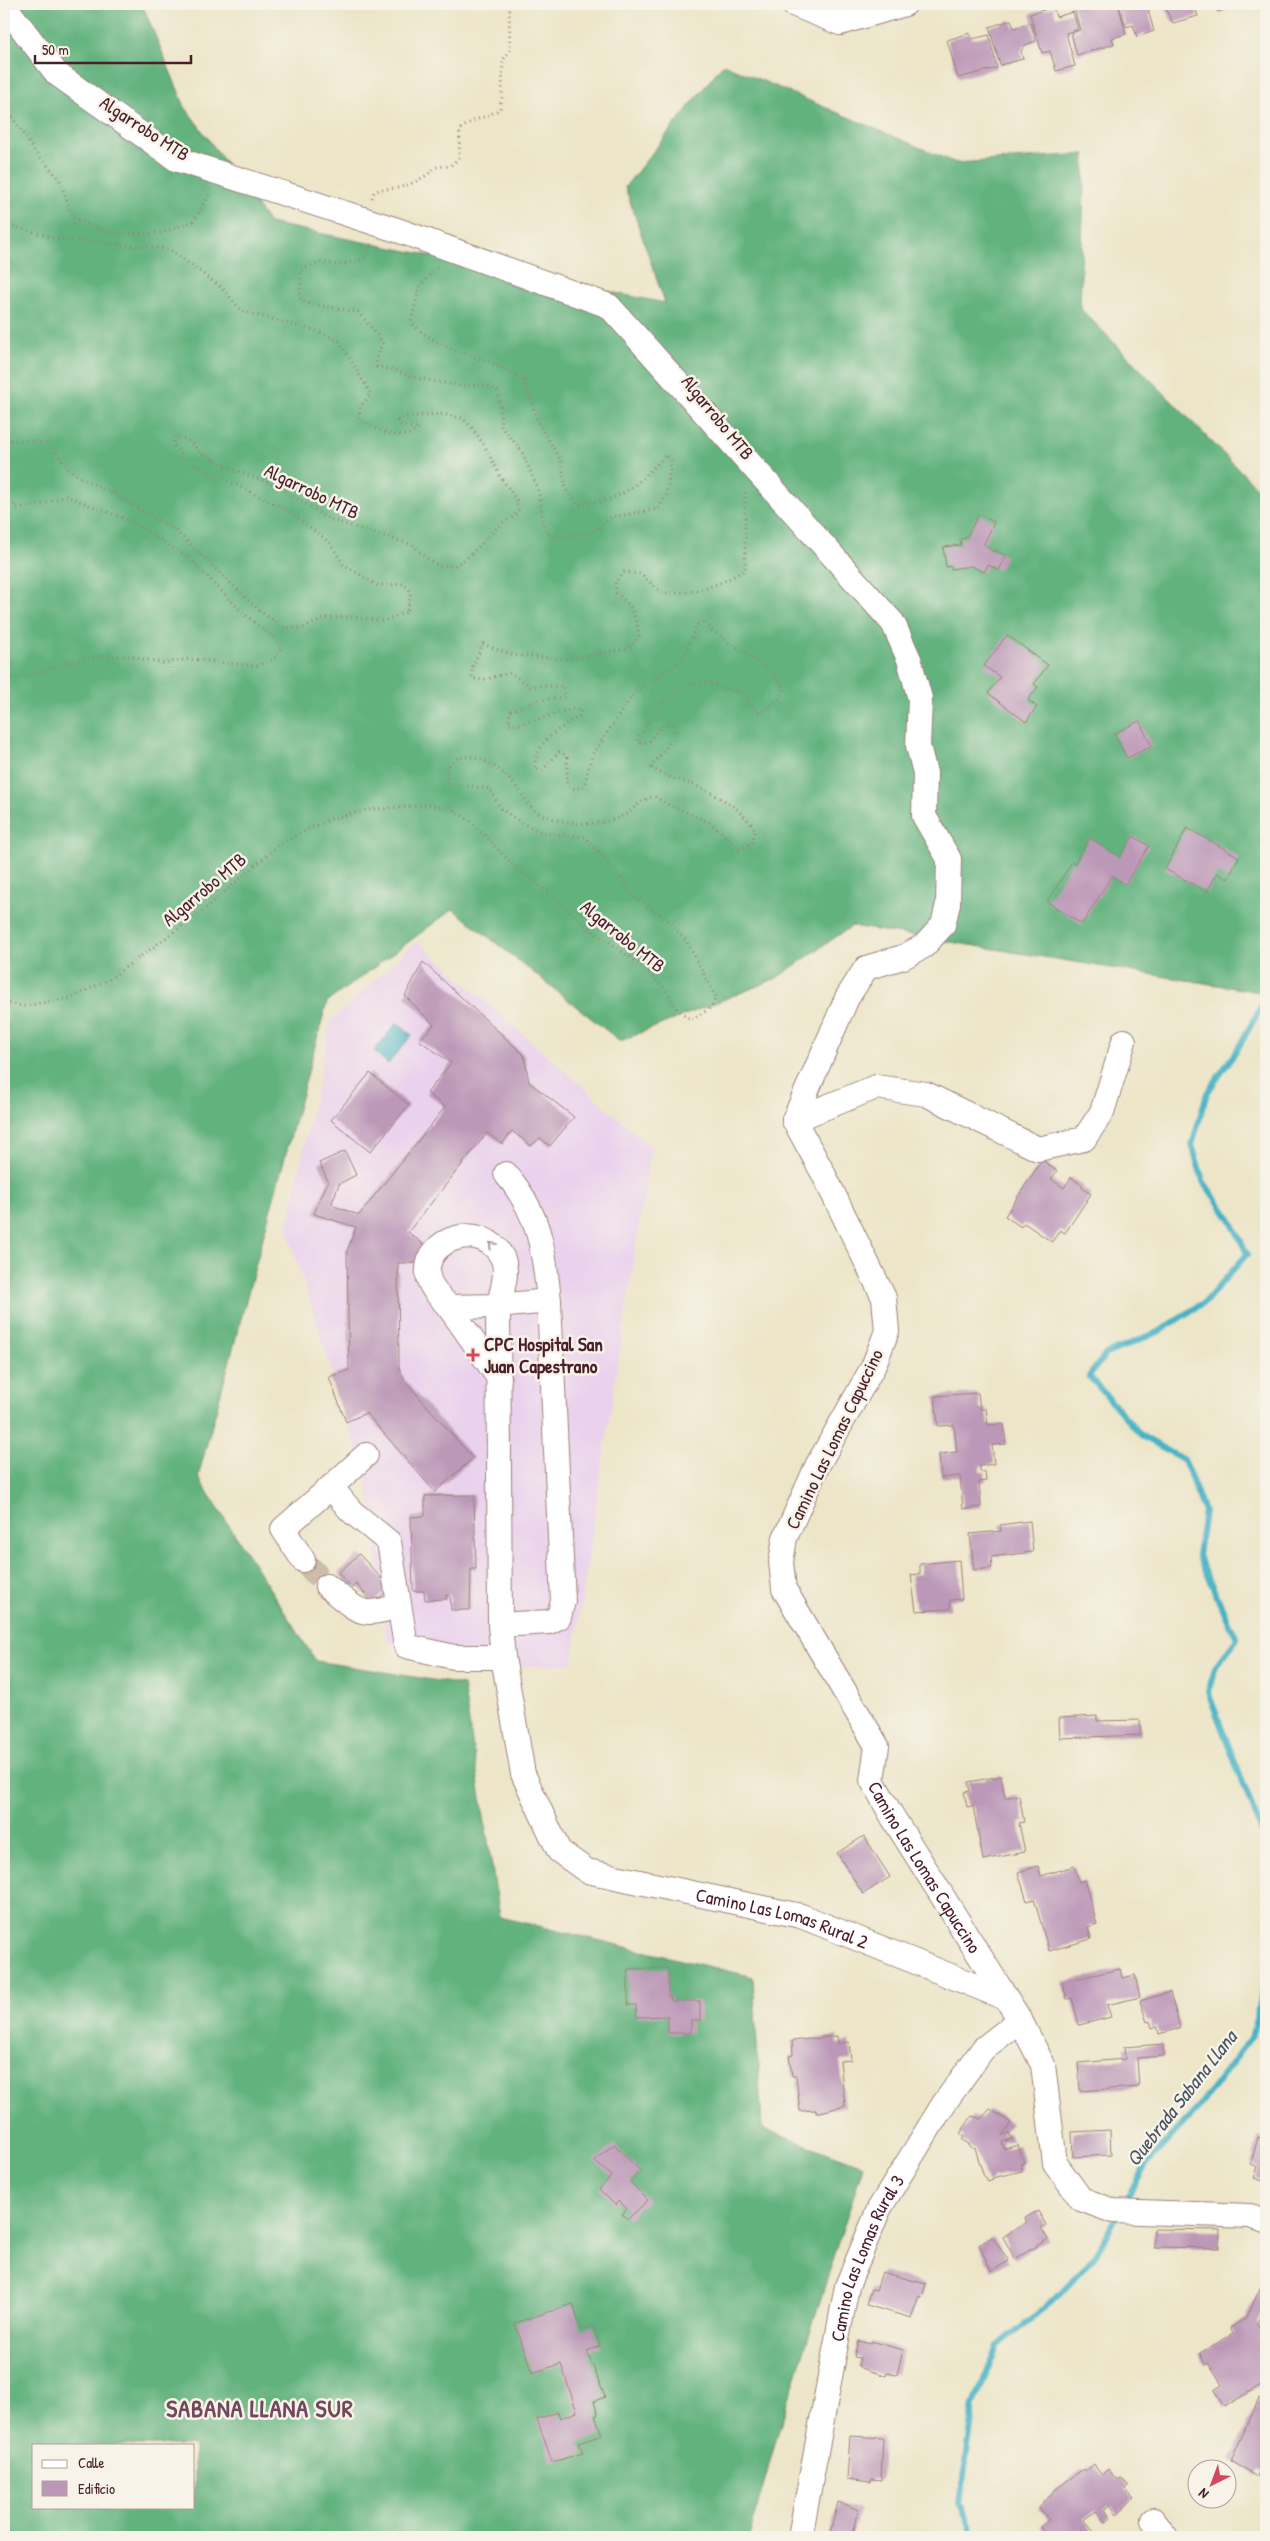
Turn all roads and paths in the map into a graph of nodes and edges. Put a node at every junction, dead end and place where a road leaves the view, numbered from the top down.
1 (509, 4) edge
2 (793, 4) edge
3 (905, 4) edge
4 (4, 5) edge
5 (4, 104) edge
6 (208, 187) dead end
7 (373, 222) junction
8 (4, 224) edge
9 (446, 268) dead end
10 (4, 447) edge
11 (745, 481) dead end
12 (4, 483) edge
13 (4, 679) edge
14 (4, 1003) edge
15 (1124, 1041) dead end
16 (794, 1120) junction
17 (506, 1174) dead end
18 (549, 1301) junction
19 (498, 1306) junction
20 (449, 1307) junction
21 (499, 1378) junction
22 (366, 1455) dead end
23 (331, 1487) junction
24 (303, 1560) tunnel mouth
25 (327, 1586) tunnel mouth
26 (389, 1609) junction
27 (500, 1625) junction
28 (503, 1657) junction
29 (1003, 1997) junction
30 (1020, 2020) junction
31 (1266, 2221) edge
32 (800, 2537) edge

1 - 7 path
2 - 3 street
4 - 7 street
5 - 6 path
7 - 9 path
7 - 16 street
8 - 10 path, Algarrobo MTB
11 - 14 path, Algarrobo MTB
12 - 13 path
15 - 16 street
16 - 29 street, Camino Las Lomas Capuccino
17 - 18 street
18 - 19 street
18 - 27 street
19 - 20 street
19 -> 20 street
19 - 21 street
20 - 21 street
21 - 27 street
22 - 23 street
23 - 24 street
23 - 26 street
25 - 26 street
26 - 28 street
27 - 28 street
28 - 29 street, Camino Las Lomas Rural 2
29 - 30 street, Camino Las Lomas Capuccino
30 - 31 street, Camino Las Lomas Capuccino
30 - 32 street, Camino Las Lomas Rural 3

